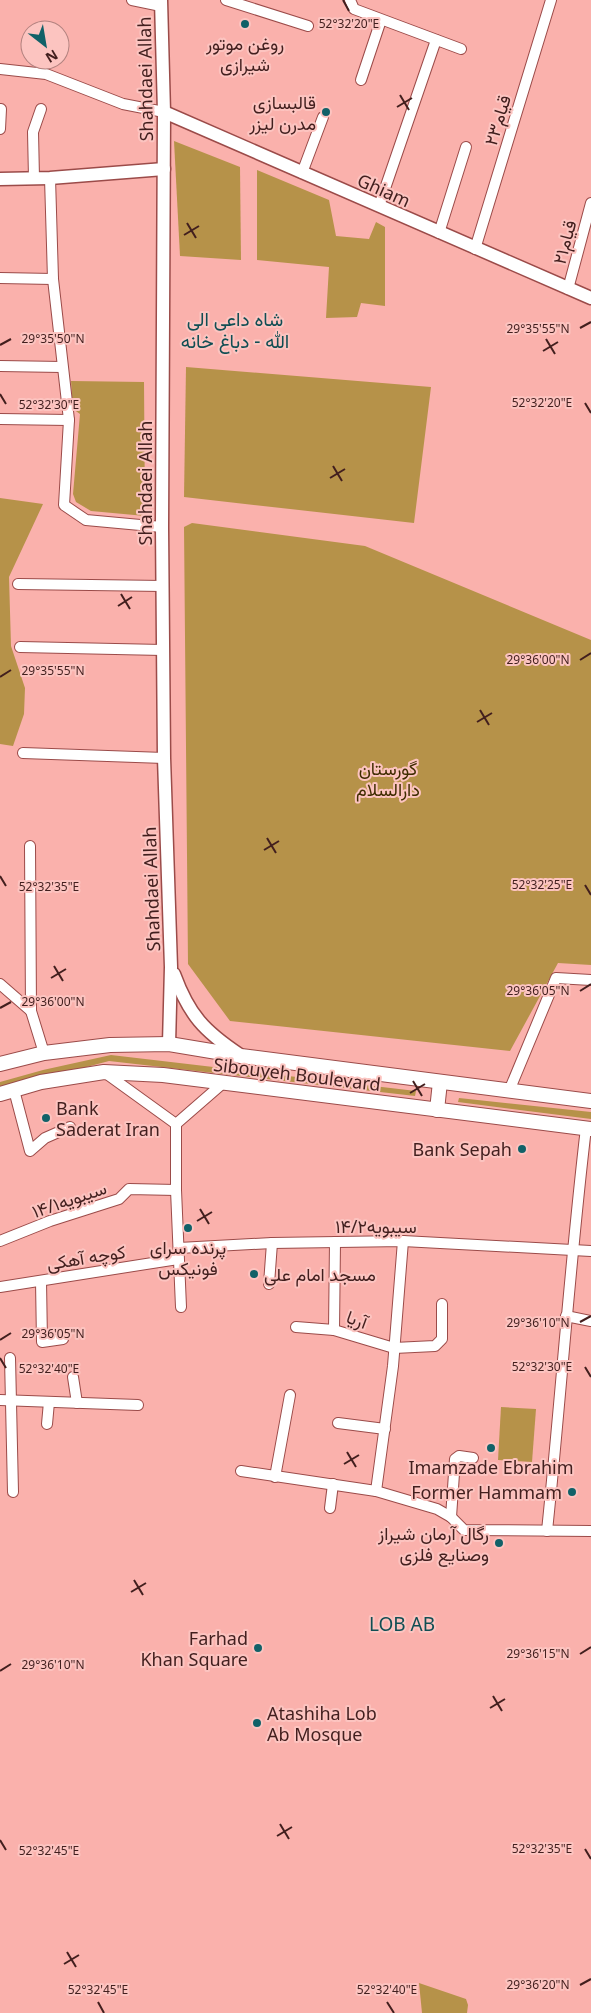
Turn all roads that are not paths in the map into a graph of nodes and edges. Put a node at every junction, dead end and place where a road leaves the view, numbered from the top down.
1 (132, 0) edge
2 (226, 0) edge
3 (551, 0) edge
4 (161, 3) edge
5 (352, 4) edge
6 (381, 20) junction
7 (308, 26) dead end
8 (436, 40) junction
9 (461, 49) dead end
10 (0, 69) edge
11 (361, 80) dead end
12 (1, 109) edge
13 (41, 109) dead end
14 (164, 112) junction
15 (323, 117) dead end
16 (0, 128) edge
17 (466, 147) dead end
18 (164, 169) junction
19 (302, 173) junction
20 (34, 178) junction
21 (50, 178) junction
22 (0, 179) edge
23 (591, 203) edge
24 (379, 206) junction
25 (439, 233) junction
26 (475, 248) junction
27 (0, 278) edge
28 (54, 279) junction
29 (568, 289) junction
30 (591, 298) edge
31 (0, 366) edge
32 (62, 367) junction
33 (0, 419) edge
34 (69, 420) junction
35 (162, 527) junction
36 (18, 584) dead end
37 (163, 586) junction
38 (20, 647) dead end
39 (163, 650) junction
40 (22, 753) dead end
41 (164, 758) junction
42 (30, 846) dead end
43 (171, 967) junction
44 (591, 980) edge
45 (0, 984) edge
46 (32, 1012) junction
47 (169, 1044) junction
48 (44, 1053) junction
49 (241, 1056) junction
50 (0, 1064) edge
51 (104, 1072) junction
52 (440, 1082) junction
53 (222, 1084) junction
54 (14, 1090) junction
55 (509, 1091) junction
56 (0, 1094) edge
57 (591, 1101) edge
58 (437, 1110) junction
59 (176, 1124) junction
60 (70, 1127) dead end
61 (588, 1128) edge
62 (176, 1190) junction
63 (0, 1241) edge
64 (402, 1241) junction
65 (335, 1242) junction
66 (272, 1243) junction
67 (179, 1248) junction
68 (572, 1249) junction
69 (591, 1251) edge
70 (178, 1259) junction
71 (41, 1281) junction
72 (269, 1284) dead end
73 (0, 1287) edge
74 (442, 1304) dead end
75 (181, 1307) dead end
76 (566, 1316) junction
77 (591, 1321) edge
78 (296, 1326) dead end
79 (334, 1330) junction
80 (63, 1339) dead end
81 (394, 1348) junction
82 (10, 1358) dead end
83 (73, 1377) dead end
84 (290, 1395) dead end
85 (5, 1400) edge
86 (48, 1402) junction
87 (77, 1403) junction
88 (138, 1405) dead end
89 (338, 1423) dead end
90 (47, 1424) dead end
91 (385, 1429) junction
92 (473, 1458) dead end
93 (241, 1471) dead end
94 (275, 1477) junction
95 (333, 1484) junction
96 (376, 1491) junction
97 (13, 1492) dead end
98 (330, 1508) dead end
99 (451, 1517) junction
100 (547, 1530) junction
101 (591, 1531) edge

1 - 4 street
2 - 7 street
3 - 26 street, قیام۲۳
4 - 14 street, Shahdaei Allah
5 - 6 street
6 - 8 street
6 - 11 street
8 - 9 street
8 - 24 street
10 - 14 street
12 - 16 street
13 - 20 street
14 - 18 street, Shahdaei Allah
14 - 19 street, Ghiam
15 - 19 street
17 - 25 street
18 - 21 street
18 - 35 street, Shahdaei Allah
19 - 24 street, Ghiam
20 - 21 street
20 - 22 street
21 - 28 street
23 - 29 street, قیام۲۱
24 - 25 street, Ghiam
25 - 26 street, Ghiam
26 - 29 street, Ghiam
27 - 28 street
28 - 32 street
29 - 30 street, Ghiam
31 - 32 street
32 - 34 street
33 - 34 street
34 - 35 street
35 - 37 street, Shahdaei Allah
36 - 37 street
37 - 39 street, Shahdaei Allah
38 - 39 street
39 - 41 street, Shahdaei Allah
40 - 41 street
41 - 43 street, Shahdaei Allah
42 - 46 street
43 - 47 street, Shahdaei Allah
43 - 49 street, Shahdaei Allah
44 - 55 street
45 - 46 street
46 - 48 street
47 - 48 main road, Sibouyeh Boulevard
47 - 49 main road, Sibouyeh Boulevard
48 - 50 main road, Sibouyeh Boulevard
49 - 52 main road, Sibouyeh Boulevard
51 - 53 main road, Sibouyeh Boulevard
51 - 54 main road, Sibouyeh Boulevard
51 - 59 street
52 - 55 main road, Sibouyeh Boulevard
52 - 58 main road
53 - 58 main road, Sibouyeh Boulevard
53 - 59 street
54 - 56 main road, Sibouyeh Boulevard
54 - 60 street
55 - 57 main road, Sibouyeh Boulevard
58 - 61 main road, Sibouyeh Boulevard
59 - 62 street
61 - 68 street
62 - 63 street, سیبویه۱۴/۱
62 - 67 street
64 - 65 street, سیبویه۱۴/۲
64 - 68 street, سیبویه۱۴/۲
64 - 81 street
65 - 66 street, سیبویه۱۴/۲
65 - 79 street, آریا
66 - 67 street, سیبویه۱۴/۲
66 - 72 street
67 - 70 street
68 - 69 street, سیبویه۱۴/۲
68 - 76 street
70 - 71 street, کوچه آهکی
70 - 75 street
71 - 73 street, کوچه آهکی
71 - 80 street
74 - 81 street, آریا
76 - 77 street
76 - 100 street
78 - 79 street
79 - 81 street, آریا
81 - 91 street
82 - 85 street
83 - 87 street
84 - 94 street
85 - 86 street
85 - 97 street
86 - 87 street
86 - 90 street
87 - 88 street
89 - 91 street
91 - 96 street
92 - 99 street
93 - 94 street
94 - 95 street
95 - 96 street
95 - 98 street
96 - 99 street
99 - 100 street
100 - 101 street

